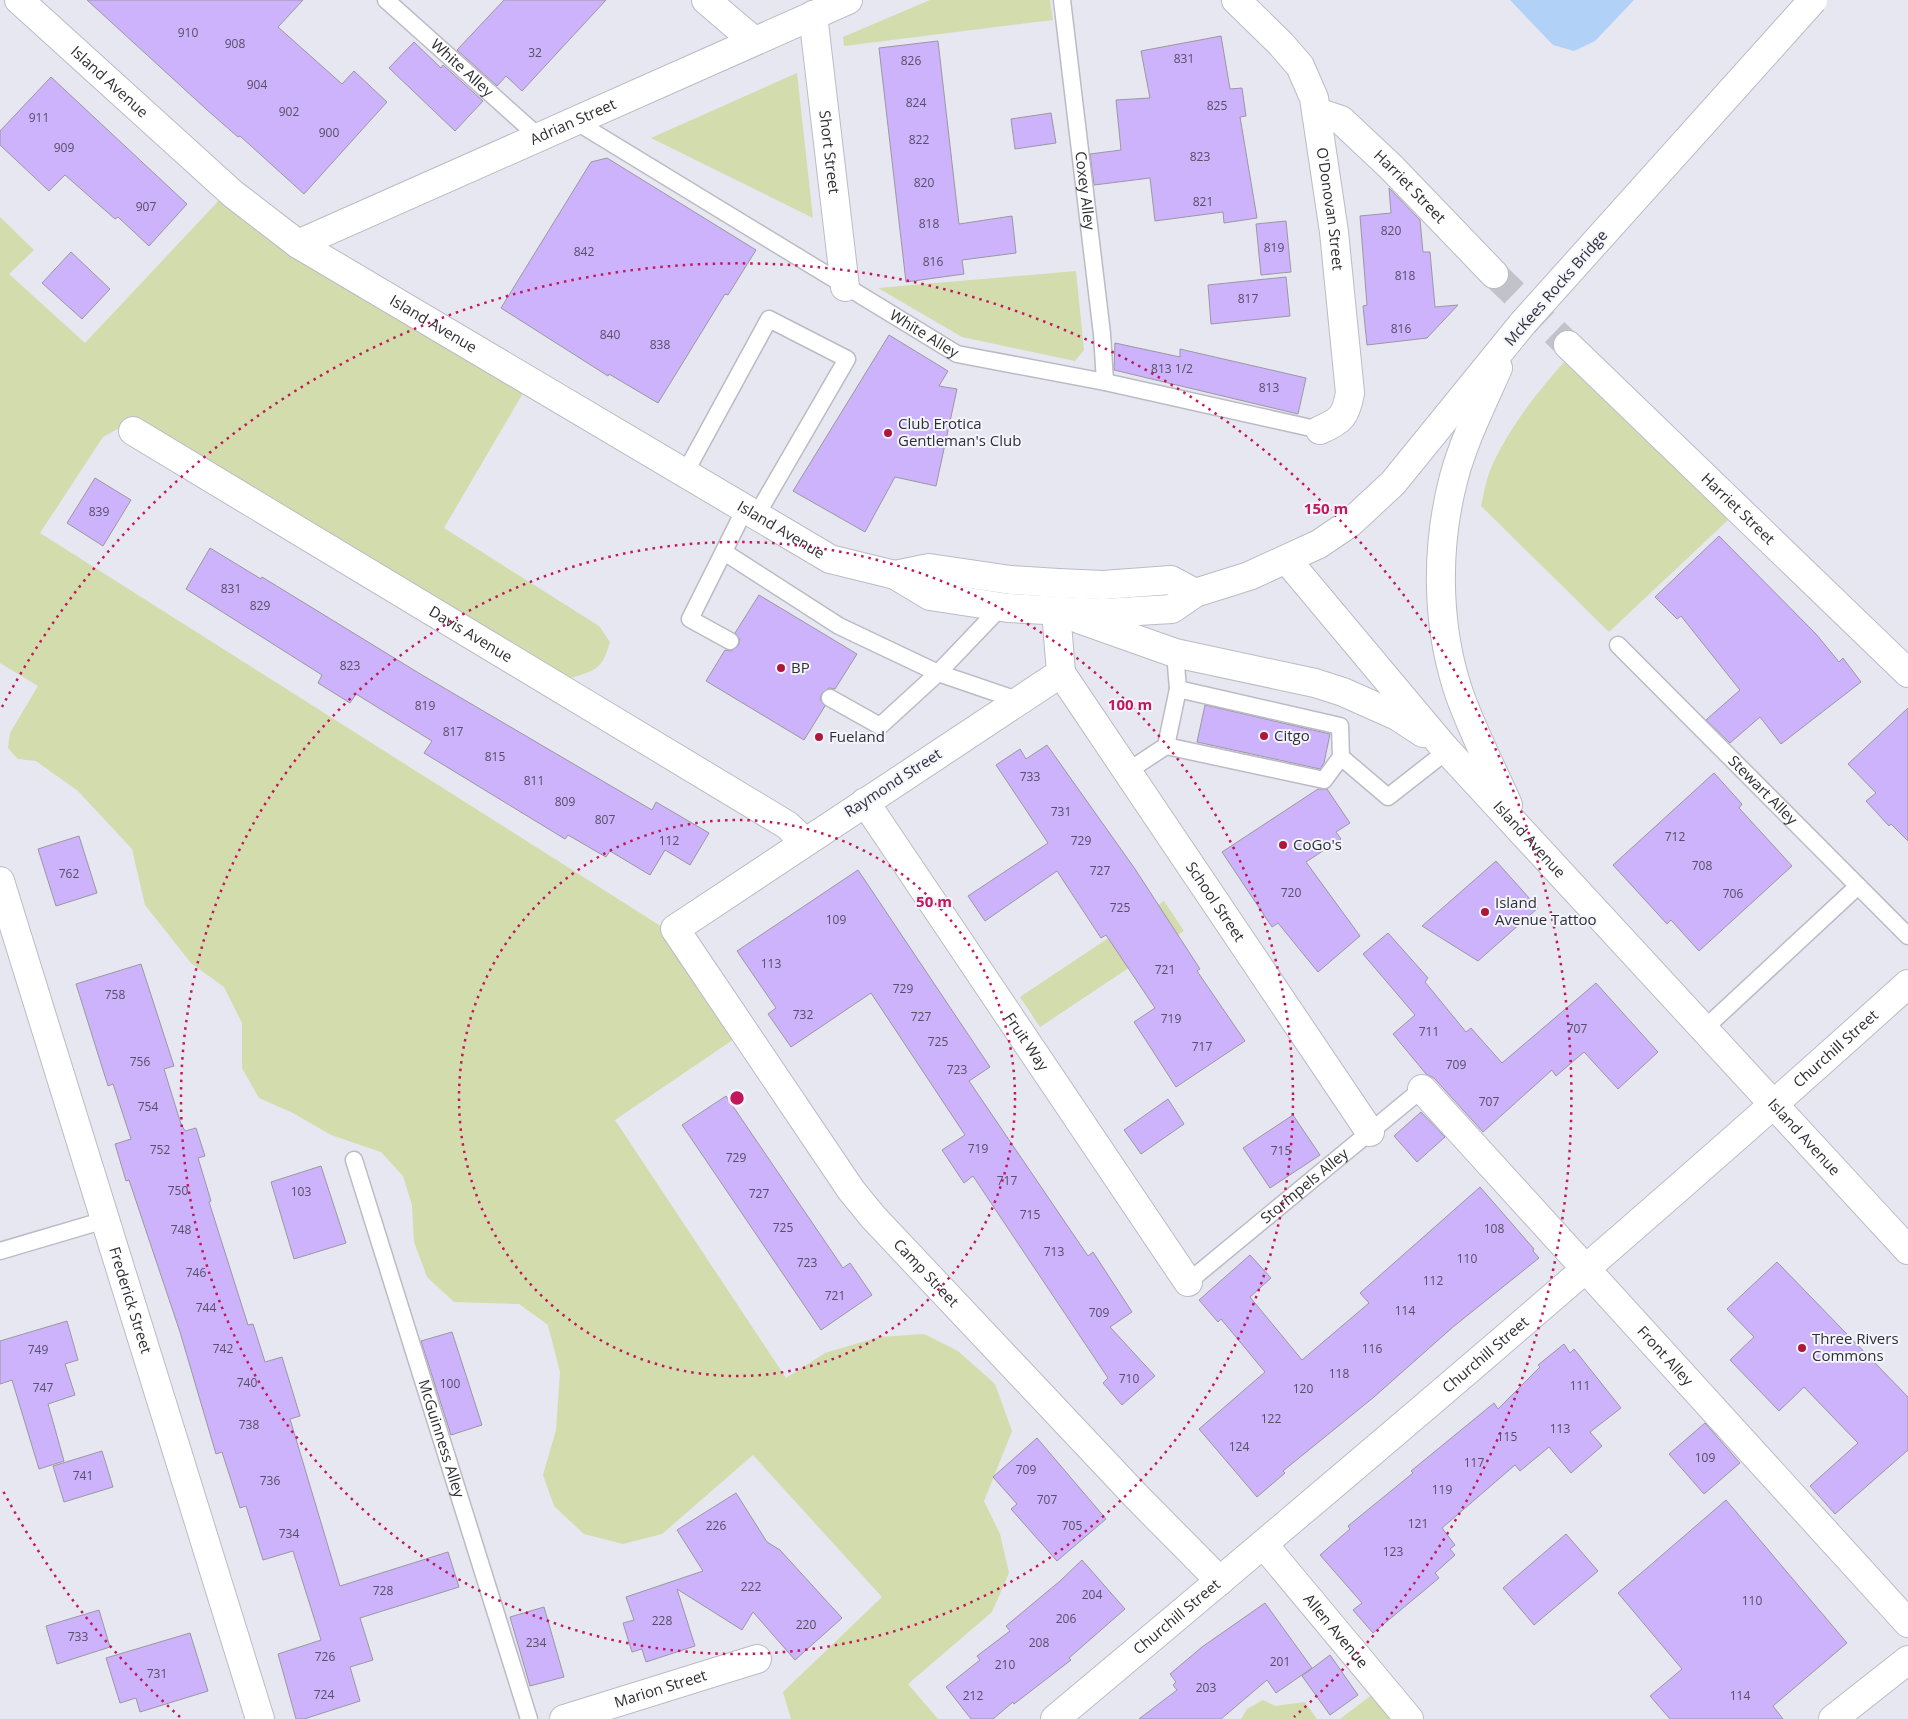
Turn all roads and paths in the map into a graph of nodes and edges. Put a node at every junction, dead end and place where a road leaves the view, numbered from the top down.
1 (18, 0) edge
2 (386, 0) edge
3 (706, 0) edge
4 (848, 0) edge
5 (1062, 0) edge
6 (1236, 0) edge
7 (1813, 0) edge
8 (813, 15) junction
9 (754, 41) junction
10 (1317, 112) junction
11 (575, 121) junction
12 (539, 137) junction
13 (298, 244) junction
14 (1494, 274) tunnel mouth
15 (846, 287) junction
16 (1517, 331) junction
17 (1568, 345) tunnel mouth
18 (1105, 382) junction
19 (133, 430) dead end
20 (1320, 430) joint
21 (685, 473) junction
22 (751, 512) junction
23 (724, 552) junction
24 (1288, 560) junction
25 (896, 575) junction
26 (1194, 594) junction
27 (1001, 607) junction
28 (1056, 611) junction
29 (730, 641) dead end
30 (1618, 645) dead end
31 (1176, 654) junction
32 (938, 673) junction
33 (1908, 673) edge
34 (1061, 674) junction
35 (1178, 689) junction
36 (830, 698) dead end
37 (1020, 700) junction
38 (1166, 746) junction
39 (1445, 747) junction
40 (1341, 757) junction
41 (1128, 771) junction
42 (865, 802) junction
43 (1517, 825) junction
44 (804, 841) junction
45 (0, 881) edge
46 (1858, 886) junction
47 (675, 929) joint
48 (1908, 936) edge
49 (1908, 984) edge
50 (1704, 1029) junction
51 (1422, 1088) joint
52 (1774, 1105) junction
53 (1370, 1132) junction
54 (354, 1160) dead end
55 (105, 1220) junction
56 (1908, 1250) edge
57 (0, 1251) edge
58 (1585, 1267) junction
59 (1188, 1282) joint
60 (1264, 1545) junction
61 (1220, 1581) junction
62 (1908, 1623) edge
63 (757, 1659) dead end
64 (1908, 1660) edge
65 (260, 1719) edge
66 (529, 1719) edge
67 (564, 1719) edge
68 (1055, 1719) edge
69 (1409, 1719) edge
70 (1834, 1719) edge

1 - 13 street, Island Avenue
2 - 12 lane, White Alley
3 - 9 street
4 - 8 street, Adrian Street
5 - 18 lane, Coxey Alley
6 - 10 street, O'Donovan Street
7 - 16 street, McKees Rocks Bridge, bridge
8 - 9 street, Adrian Street
8 - 15 street, Short Street
9 - 11 street, Adrian Street
10 - 14 street, Harriet Street
10 - 20 street, O'Donovan Street
11 - 12 street, Adrian Street
11 - 15 lane, White Alley
12 - 13 street, Adrian Street
13 - 21 street, Island Avenue
15 - 18 lane, White Alley
16 - 24 street, McKees Rocks Bridge
16 - 43 street
17 - 33 street, Harriet Street
18 - 20 lane, White Alley
19 - 44 street, Davis Avenue
21 - 22 street, Island Avenue
21 - 22 lane
22 - 23 lane
22 - 25 street, Island Avenue
23 - 29 lane
23 - 32 lane
24 - 26 street, Island Avenue
24 - 39 street, Island Avenue
25 - 26 street, Island Avenue
25 - 27 street, Island Avenue
26 - 28 street, Island Avenue
27 - 28 street, Island Avenue
27 - 32 lane
28 - 31 street
28 - 34 street
30 - 46 lane, Stewart Alley
31 - 35 lane
31 - 39 street
32 - 36 lane
32 - 37 lane
34 - 37 street, Raymond Street
34 - 41 street, School Street
35 - 38 lane
35 - 40 lane
37 - 42 street, Raymond Street
38 - 40 lane
38 - 41 lane
39 - 40 lane
39 - 43 street, Island Avenue
41 - 53 street, School Street
42 - 44 street, Raymond Street
42 - 59 street, Fruit Way
43 - 50 street, Island Avenue
44 - 47 street, Raymond Street
45 - 55 street, Frederick Street
46 - 48 lane, Stewart Alley
46 - 50 lane
47 - 61 street, Camp Street
49 - 52 street, Churchill Street
50 - 52 street, Island Avenue
51 - 53 lane, Stormpels Alley
51 - 58 street, Front Alley
52 - 56 street, Island Avenue
52 - 58 street, Churchill Street
53 - 59 lane, Stormpels Alley
54 - 66 lane, McGuinness Alley
55 - 57 lane
55 - 65 street, Frederick Street
58 - 60 street, Churchill Street
58 - 62 street, Front Alley
60 - 61 street, Churchill Street
60 - 69 street, Allen Avenue
61 - 68 street, Churchill Street
63 - 67 street, Marion Street
64 - 70 street

